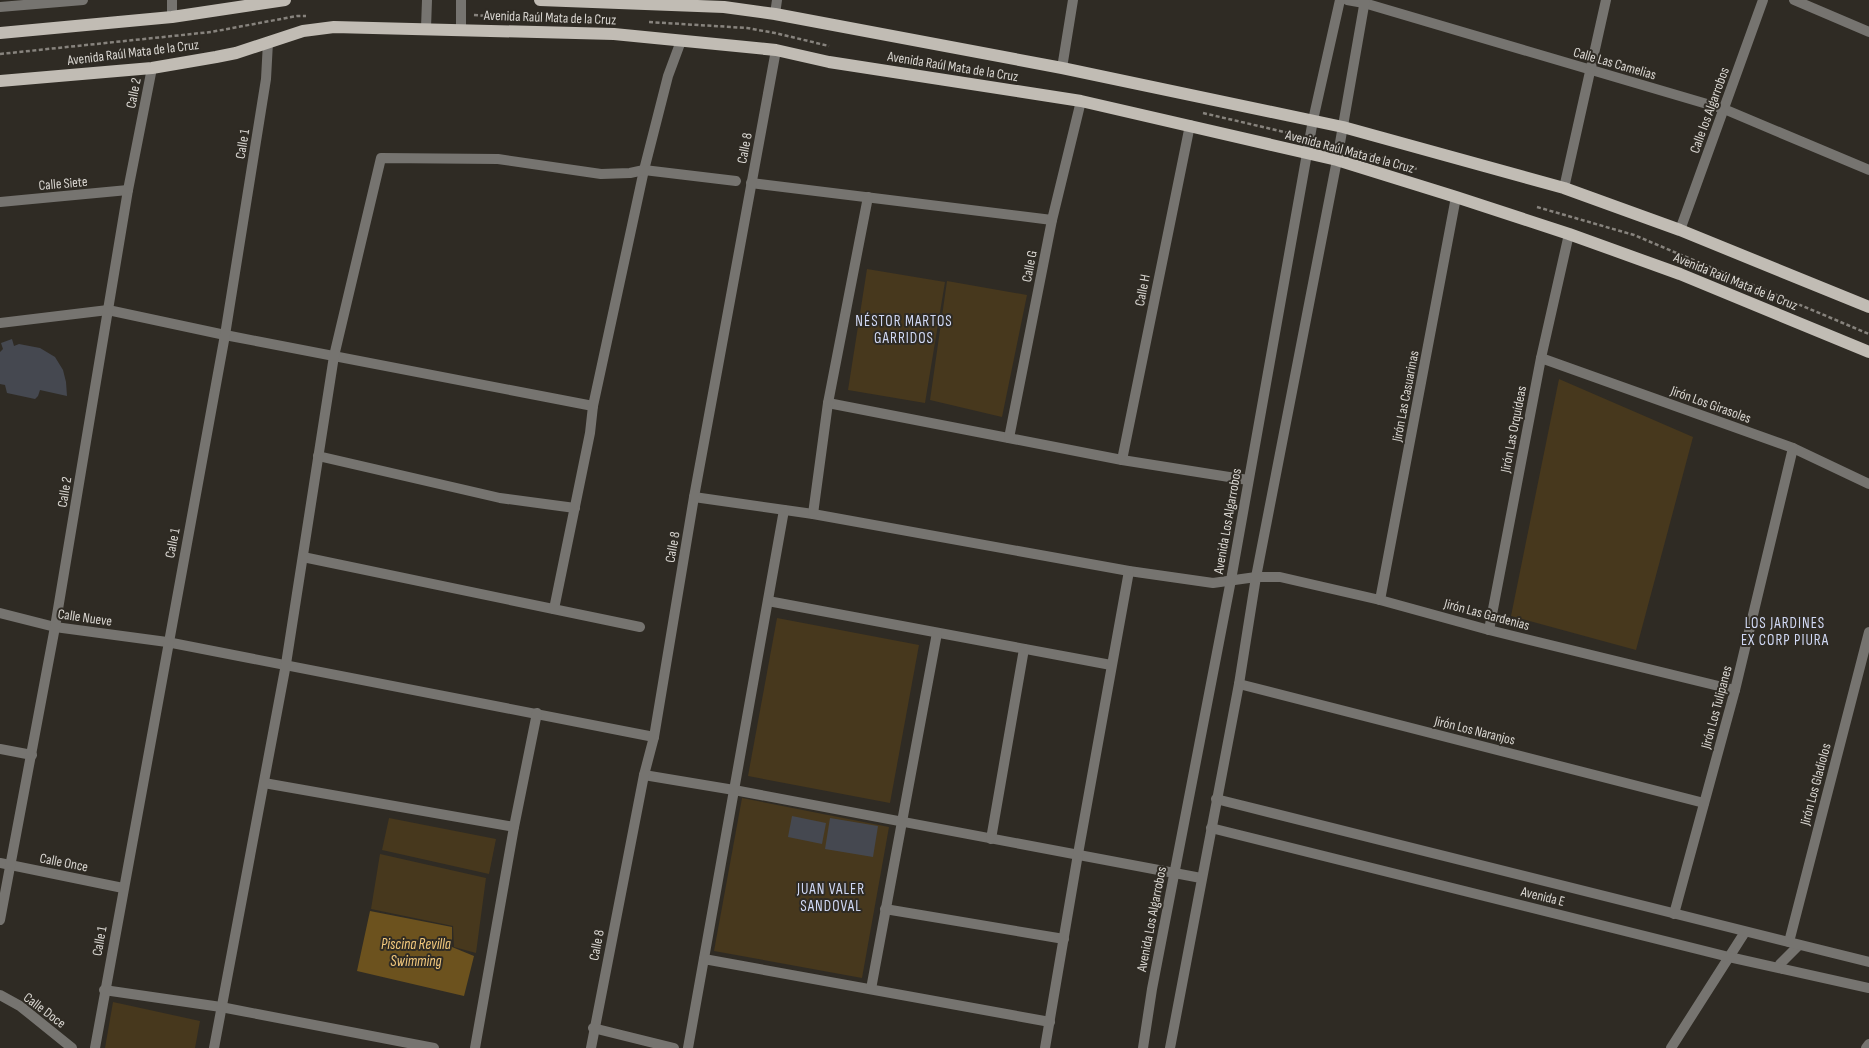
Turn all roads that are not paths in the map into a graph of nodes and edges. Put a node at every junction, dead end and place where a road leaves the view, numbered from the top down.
1 (82, 0) edge
2 (172, 0) edge
3 (285, 0) edge
4 (427, 0) edge
5 (461, 0) edge
6 (540, 0) edge
7 (777, 0) edge
8 (1073, 0) edge
9 (1340, 0) edge
10 (1347, 0) edge
11 (1606, 0) edge
12 (1763, 0) edge
13 (1794, 0) edge
14 (1365, 2) edge
15 (11, 3) edge
16 (0, 8) edge
17 (775, 14) junction
18 (172, 16) junction
19 (426, 28) junction
20 (461, 29) junction
21 (1869, 32) edge
22 (0, 33) edge
23 (681, 41) junction
24 (268, 42) junction
25 (776, 50) junction
26 (152, 68) junction
27 (1062, 68) junction
28 (1590, 70) junction
29 (0, 82) edge
30 (1080, 101) junction
31 (1724, 110) junction
32 (1312, 120) junction
33 (1190, 125) junction
34 (1342, 127) junction
35 (1308, 154) junction
36 (1337, 160) junction
37 (644, 170) junction
38 (1869, 170) edge
39 (736, 181) dead end
40 (751, 183) junction
41 (1564, 188) junction
42 (128, 190) junction
43 (868, 197) junction
44 (1456, 197) junction
45 (0, 202) edge
46 (1052, 220) junction
47 (1680, 230) junction
48 (1569, 234) junction
49 (1869, 307) edge
50 (108, 310) junction
51 (0, 323) edge
52 (225, 335) junction
53 (1869, 352) edge
54 (334, 356) junction
55 (1541, 358) junction
56 (828, 403) junction
57 (593, 406) junction
58 (1009, 438) junction
59 (1793, 448) junction
60 (318, 456) junction
61 (1122, 460) junction
62 (1248, 480) junction
63 (1869, 484) edge
64 (694, 497) junction
65 (575, 508) junction
66 (784, 510) junction
67 (813, 514) junction
68 (303, 557) junction
69 (1129, 571) junction
70 (1256, 577) junction
71 (1231, 580) junction
72 (1380, 600) junction
73 (768, 601) junction
74 (554, 609) junction
75 (0, 614) edge
76 (55, 627) junction
77 (640, 627) dead end
78 (1489, 630) junction
79 (1869, 632) edge
80 (937, 634) junction
81 (167, 642) junction
82 (1024, 649) junction
83 (286, 664) junction
84 (1111, 666) junction
85 (1238, 684) junction
86 (1735, 690) junction
87 (537, 713) junction
88 (654, 736) junction
89 (0, 749) edge
90 (32, 755) junction
91 (644, 775) junction
92 (264, 782) junction
93 (734, 790) junction
94 (1216, 799) junction
95 (1704, 803) junction
96 (902, 821) junction
97 (514, 827) junction
98 (1211, 828) junction
99 (991, 839) junction
100 (1078, 854) junction
101 (0, 863) edge
102 (11, 866) junction
103 (1174, 871) junction
104 (1201, 878) junction
105 (123, 888) junction
106 (885, 909) junction
107 (1674, 914) junction
108 (0, 920) edge
109 (1745, 932) junction
110 (1064, 939) junction
111 (1794, 944) junction
112 (1729, 957) junction
113 (704, 959) junction
114 (1869, 962) edge
115 (1783, 969) junction
116 (1869, 988) edge
117 (872, 989) junction
118 (104, 990) junction
119 (0, 995) edge
120 (221, 1007) junction
121 (1050, 1022) junction
122 (593, 1028) junction
123 (1869, 1044) edge
124 (72, 1048) edge
125 (95, 1048) edge
126 (214, 1048) edge
127 (434, 1048) edge
128 (474, 1048) edge
129 (591, 1048) edge
130 (674, 1048) edge
131 (688, 1048) edge
132 (1045, 1048) edge
133 (1142, 1048) edge
134 (1170, 1048) edge
135 (1671, 1048) edge
136 (1866, 1048) edge

1 - 15 street
2 - 18 street
3 - 18 main road
4 - 19 street
5 - 20 street
6 - 17 main road, Avenida Raúl Mata de la Cruz
7 - 17 street
8 - 27 street
9 - 32 street, Avenida Los Algarrobos
10 - 14 street, Calle Las Camelias
11 - 28 street
12 - 31 street, Calle los Algarrobos
13 - 21 street
14 - 28 street, Calle Las Camelias
14 - 34 street
15 - 16 street
17 - 27 main road, Avenida Raúl Mata de la Cruz
18 - 22 main road
19 - 20 main road, Avenida Raúl Mata de la Cruz
19 - 24 main road, Avenida Raúl Mata de la Cruz
20 - 23 main road, Avenida Raúl Mata de la Cruz
23 - 25 main road, Avenida Raúl Mata de la Cruz
23 - 37 street
24 - 26 main road, Avenida Raúl Mata de la Cruz
24 - 52 street, Calle 1
25 - 30 main road, Avenida Raúl Mata de la Cruz
25 - 40 street, Calle 8
26 - 29 main road, Avenida Raúl Mata de la Cruz
26 - 42 street, Calle 2
27 - 32 main road, Avenida Raúl Mata de la Cruz
28 - 31 street, Calle Las Camelias
28 - 41 street
30 - 33 main road, Avenida Raúl Mata de la Cruz
30 - 46 street, Calle G
31 - 38 street, Calle Las Camelias
31 - 47 street, Calle los Algarrobos
32 - 34 main road, Avenida Raúl Mata de la Cruz
32 - 35 street, Avenida Los Algarrobos
33 - 35 main road, Avenida Raúl Mata de la Cruz
33 - 61 street, Calle H
34 - 36 street
34 - 41 main road, Avenida Raúl Mata de la Cruz
35 - 36 main road, Avenida Raúl Mata de la Cruz
35 - 62 street, Avenida Los Algarrobos
36 - 44 main road, Avenida Raúl Mata de la Cruz
36 - 70 street
37 - 39 street
37 - 54 street
37 - 57 street
40 - 43 street
40 - 64 street, Calle 8
41 - 47 main road, Avenida Raúl Mata de la Cruz
42 - 45 street, Calle Siete
42 - 50 street, Calle 2
43 - 46 street
43 - 56 street
44 - 48 main road, Avenida Raúl Mata de la Cruz
44 - 72 street, Jirón Las Casuarinas
46 - 58 street, Calle G
47 - 49 main road, Avenida Raúl Mata de la Cruz
48 - 53 main road, Avenida Raúl Mata de la Cruz
48 - 55 street, Jirón Las Orquídeas
50 - 51 street
50 - 52 street
50 - 76 street, Calle 2
52 - 54 street
52 - 81 street, Calle 1
54 - 57 street
54 - 60 street
55 - 59 street, Jirón Los Girasoles
55 - 78 street, Jirón Las Orquídeas
56 - 58 street
56 - 67 street
57 - 65 street
58 - 61 street
59 - 63 street, Jirón Los Girasoles
59 - 86 street, Jirón Los Tulipanes
60 - 65 street
60 - 68 street
61 - 62 street
62 - 71 street, Avenida Los Algarrobos
64 - 66 street, Jirón Las Gardenias
64 - 88 street, Calle 8
65 - 74 street
66 - 67 street, Jirón Las Gardenias
66 - 73 street
67 - 69 street, Jirón Las Gardenias
68 - 74 street
68 - 83 street
69 - 71 street, Jirón Las Gardenias
69 - 84 street
70 - 71 street, Jirón Las Gardenias
70 - 72 street, Jirón Las Gardenias
70 - 85 street
71 - 103 street, Avenida Los Algarrobos
72 - 78 street, Jirón Las Gardenias
73 - 80 street
73 - 93 street
74 - 77 street
75 - 76 street, Calle Nueve
76 - 81 street, Calle Nueve
76 - 90 street, Calle 2
78 - 86 street, Jirón Las Gardenias
79 - 111 street, Jirón Los Gladiolos
80 - 82 street
80 - 96 street
81 - 83 street, Calle Nueve
81 - 105 street, Calle 1
82 - 84 street
82 - 99 street
83 - 87 street, Calle Nueve
83 - 92 street
84 - 100 street
85 - 94 street
85 - 95 street, Jirón Los Naranjos
86 - 95 street, Jirón Los Tulipanes
87 - 88 street, Calle Nueve
87 - 97 street
88 - 91 street, Calle 8
89 - 90 street
90 - 102 street, Calle 2
91 - 93 street
91 - 122 street, Calle 8
92 - 97 street
92 - 120 street
93 - 96 street
93 - 113 street
94 - 98 street
94 - 107 street, Avenida E
95 - 107 street, Jirón Los Tulipanes
96 - 99 street
96 - 106 street
97 - 128 street
98 - 104 street
98 - 112 street, Avenida E
99 - 100 street
100 - 103 street
100 - 110 street
101 - 102 street, Calle Once
102 - 105 street, Calle Once
102 - 108 street, Calle 2
103 - 104 street
103 - 133 street, Avenida Los Algarrobos
104 - 134 street
105 - 118 street, Calle 1
106 - 110 street
106 - 117 street
107 - 109 street, Avenida E
109 - 111 street, Avenida E
109 - 112 street
110 - 121 street
111 - 114 street, Avenida E
111 - 115 street
112 - 115 street, Avenida E
112 - 135 street
113 - 117 street
113 - 131 street
115 - 116 street, Avenida E
117 - 121 street
118 - 120 street
118 - 125 street, Calle 1
119 - 124 street, Calle Doce
120 - 126 street
120 - 127 street
121 - 132 street
122 - 129 street, Calle 8
122 - 130 street
123 - 136 street

